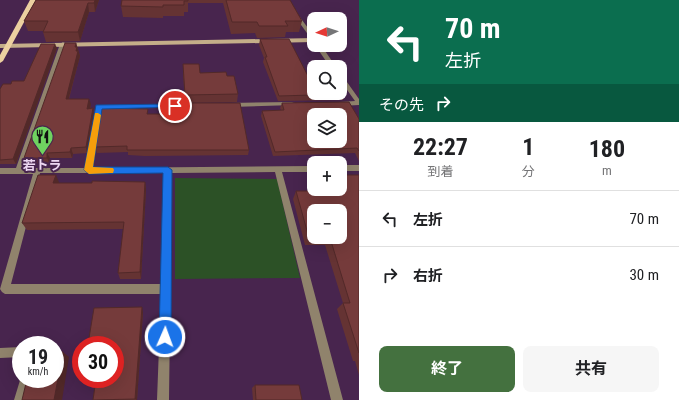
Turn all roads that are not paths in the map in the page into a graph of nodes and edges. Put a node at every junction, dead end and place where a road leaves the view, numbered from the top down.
1 (33, 0) edge
2 (285, 0) edge
3 (307, 30) edge
4 (307, 40) edge
5 (63, 44) junction
6 (8, 45) junction
7 (0, 46) edge
8 (0, 62) edge
9 (347, 86) edge
10 (296, 104) edge
11 (335, 104) edge
12 (201, 105) edge
13 (225, 105) edge
14 (347, 168) edge
15 (359, 168) edge
16 (278, 169) junction
17 (307, 169) edge
18 (89, 170) junction
19 (168, 170) junction
20 (0, 171) edge
21 (19, 171) junction
22 (37, 171) junction
23 (166, 289) junction
24 (12, 352) edge
25 (0, 353) edge
26 (23, 388) edge
27 (20, 400) edge
28 (163, 400) edge
29 (337, 400) edge

1 - 6 main road
2 - 3 street
4 - 5 street
5 - 6 street
5 - 21 street
6 - 7 street
6 - 8 main road
9 - 11 street
10 - 13 street
12 - 18 street
14 - 15 street
16 - 17 street
16 - 19 street
16 - 29 street
18 - 19 street
18 - 22 street
19 - 23 street
20 - 21 street
21 - 22 street
22 - 23 street
23 - 28 street
24 - 25 street
26 - 27 street

